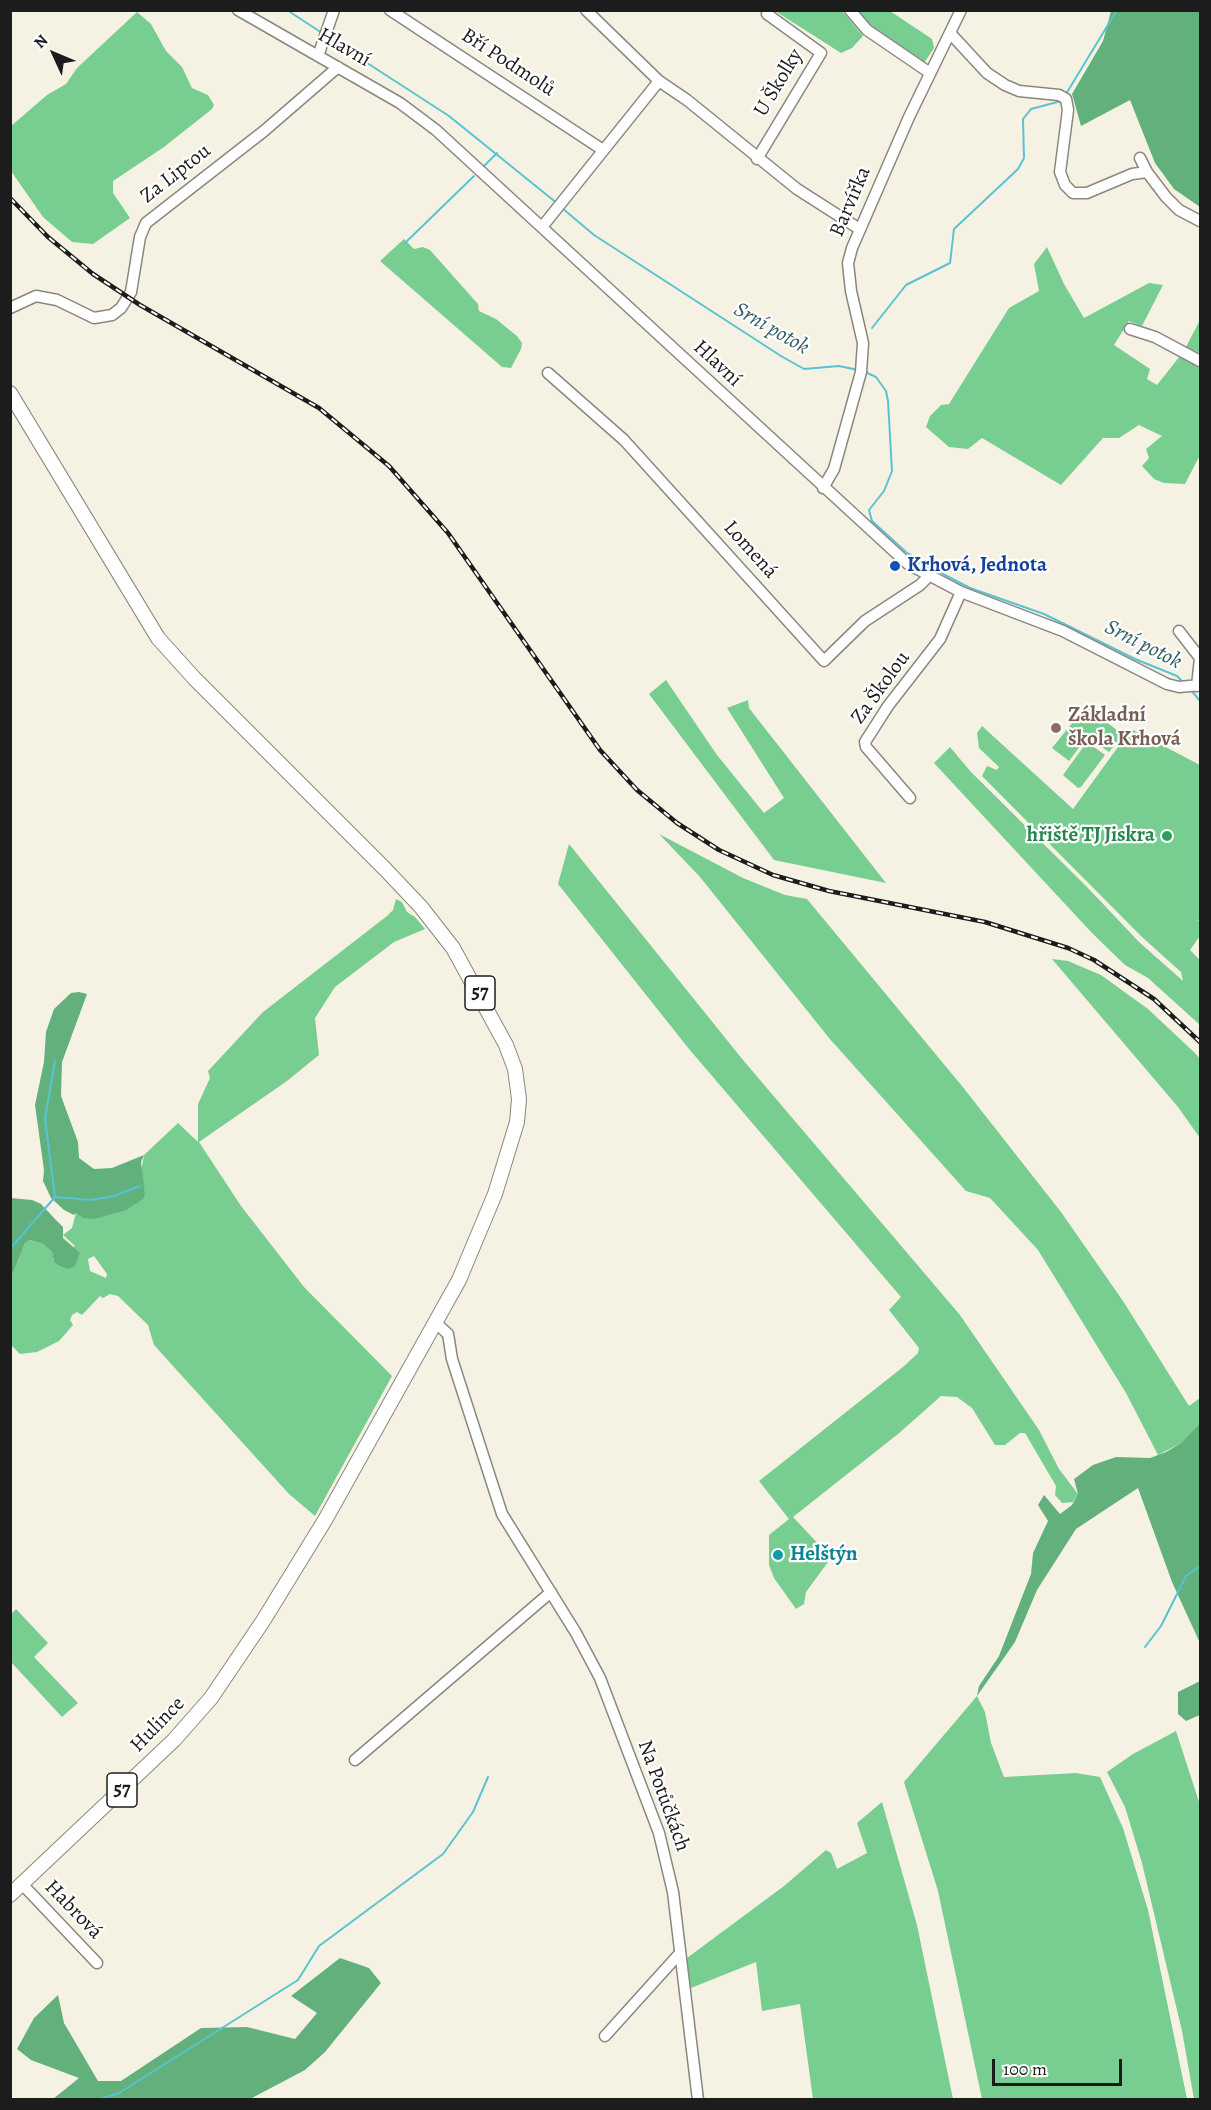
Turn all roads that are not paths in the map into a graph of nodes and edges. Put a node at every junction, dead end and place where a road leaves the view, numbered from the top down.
1 (238, 10) edge
2 (334, 10) edge
3 (390, 10) edge
4 (586, 10) edge
5 (850, 10) edge
6 (961, 10) edge
7 (767, 14) dead end
8 (950, 33) junction
9 (318, 56) junction
10 (338, 67) junction
11 (930, 73) junction
12 (659, 81) junction
13 (603, 150) junction
14 (1140, 158) dead end
15 (757, 159) junction
16 (1147, 172) junction
17 (1200, 221) edge
18 (542, 227) junction
19 (858, 228) junction
20 (10, 308) edge
21 (1130, 329) dead end
22 (1200, 361) edge
23 (548, 373) dead end
24 (10, 393) edge
25 (823, 488) junction
26 (928, 577) junction
27 (961, 592) junction
28 (1179, 631) dead end
29 (1197, 686) edge
30 (910, 798) dead end
31 (436, 1323) junction
32 (551, 1592) junction
33 (355, 1760) dead end
34 (22, 1884) junction
35 (10, 1894) edge
36 (680, 1953) junction
37 (97, 1963) dead end
38 (605, 2036) dead end
39 (698, 2100) edge

1 - 9 street, Hlavní
2 - 9 street
3 - 13 street, Bří Podmolů
4 - 12 street
5 - 11 street
6 - 8 street, Barvířka
7 - 15 street, U Školky
8 - 11 street, Barvířka
8 - 16 street
9 - 10 street, Hlavní
10 - 18 street, Hlavní
10 - 20 street, Za Liptou
11 - 19 street, Barvířka
12 - 13 street
12 - 15 street
13 - 18 street
14 - 16 street
15 - 19 street
16 - 17 street
18 - 25 street, Hlavní
19 - 25 street, Barvířka
21 - 22 street
23 - 26 street, Lomená
24 - 31 main road, 57
25 - 26 street, Hlavní
26 - 27 street, Hlavní
27 - 29 street, Hlavní
27 - 30 street, Za Školou
28 - 29 street
31 - 32 street, Na Potůčkách
31 - 34 main road, Hulince / 57
32 - 33 street
32 - 36 street, Na Potůčkách
34 - 35 main road, Hulince / 57
34 - 37 street, Habrová
36 - 38 street
36 - 39 street, Na Potůčkách

